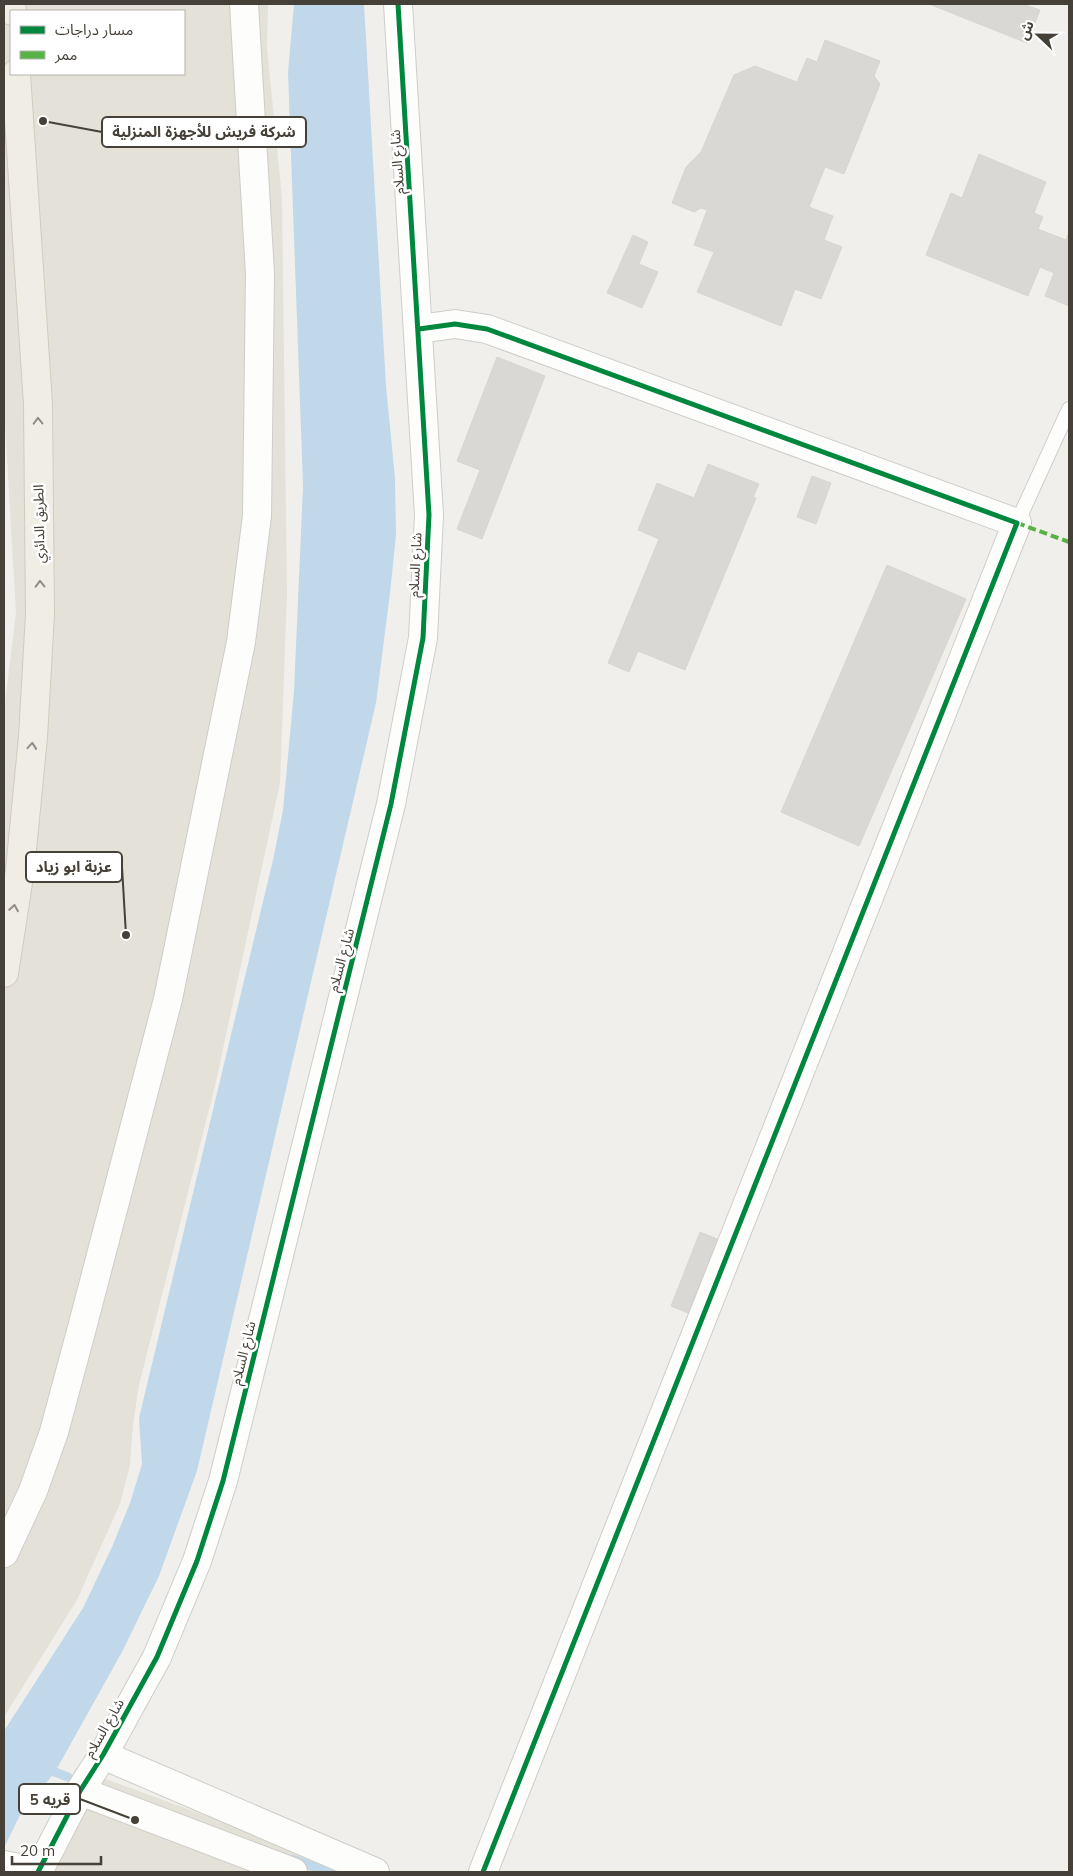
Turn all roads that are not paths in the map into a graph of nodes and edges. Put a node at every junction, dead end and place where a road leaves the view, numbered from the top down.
1 (244, 4) edge
2 (398, 4) edge
3 (16, 75) edge
4 (419, 329) junction
5 (1069, 409) edge
6 (1017, 523) junction
7 (4, 973) edge
8 (4, 1553) edge
9 (103, 1755) junction
10 (80, 1791) junction
11 (4, 1865) edge
12 (37, 1872) edge
13 (293, 1872) edge
14 (375, 1872) edge
15 (483, 1872) edge

1 - 8 street
2 - 4 street, شارع السلام
7 -> 3 main road, الطريق الدائري
4 - 6 street
4 - 9 street, شارع السلام
5 - 6 lane
6 - 15 street
9 - 10 street, شارع السلام
9 - 14 street
10 - 12 street, شارع السلام
10 - 13 street
11 - 12 street

